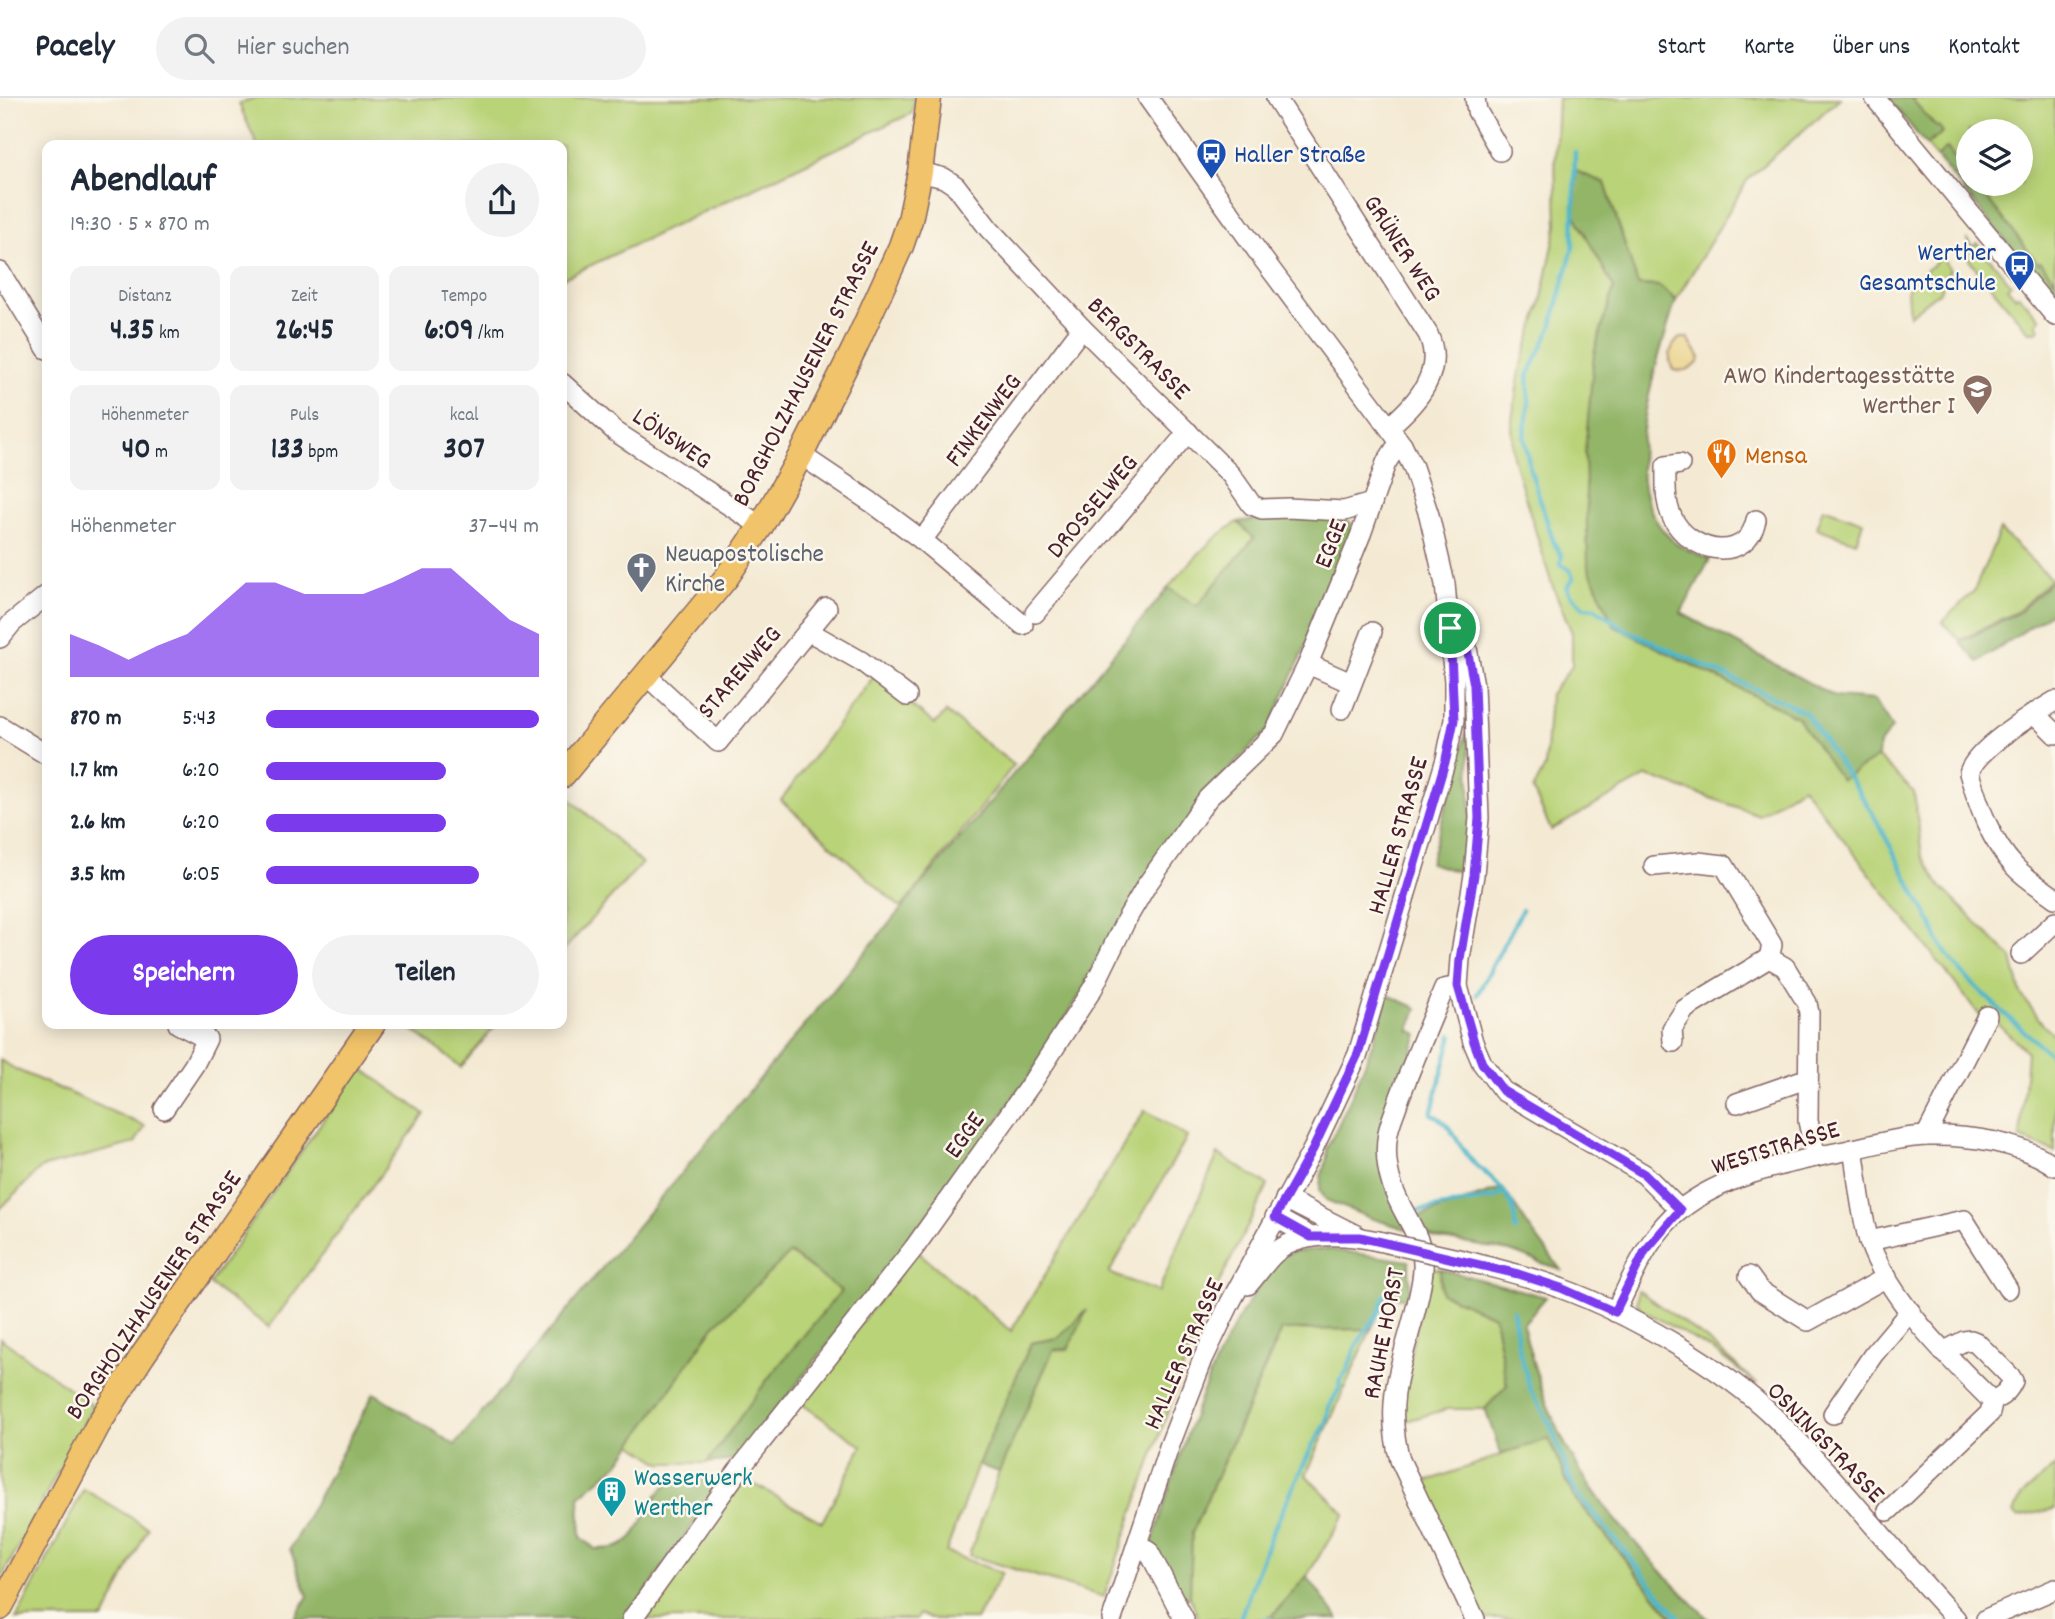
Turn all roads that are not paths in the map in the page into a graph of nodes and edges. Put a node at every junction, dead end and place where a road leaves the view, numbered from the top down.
1 (929, 98) edge
2 (1149, 98) edge
3 (1276, 98) edge
4 (1475, 98) edge
5 (1875, 98) edge
6 (1500, 151) dead end
7 (920, 172) junction
8 (0, 272) edge
9 (2055, 316) edge
10 (1082, 328) junction
11 (42, 341) edge
12 (567, 388) edge
13 (1390, 425) junction
14 (1188, 432) junction
15 (1402, 445) junction
16 (801, 455) junction
17 (1680, 464) dead end
18 (1372, 503) junction
19 (1344, 511) junction
20 (1756, 520) dead end
21 (761, 526) junction
22 (1361, 534) junction
23 (922, 540) junction
24 (42, 598) edge
25 (827, 608) dead end
26 (1450, 628) junction
27 (808, 631) junction
28 (1371, 632) dead end
29 (0, 638) edge
30 (1308, 664) junction
31 (646, 676) junction
32 (1351, 683) junction
33 (907, 696) dead end
34 (2055, 701) edge
35 (1342, 709) dead end
36 (2034, 713) junction
37 (0, 726) edge
38 (2055, 734) edge
39 (42, 752) edge
40 (567, 770) edge
41 (1654, 866) dead end
42 (2055, 898) edge
43 (2055, 922) edge
44 (2021, 954) dead end
45 (1769, 958) junction
46 (1458, 986) junction
47 (1987, 1016) dead end
48 (188, 1029) edge
49 (370, 1029) edge
50 (1674, 1042) dead end
51 (1808, 1081) junction
52 (1737, 1103) dead end
53 (164, 1109) dead end
54 (1926, 1136) junction
55 (1853, 1149) junction
56 (1816, 1157) junction
57 (2055, 1166) edge
58 (1285, 1199) junction
59 (1680, 1210) junction
60 (1275, 1217) junction
61 (1311, 1237) junction
62 (1369, 1239) junction
63 (1869, 1241) junction
64 (1749, 1276) dead end
65 (1886, 1277) junction
66 (2008, 1289) dead end
67 (1230, 1303) junction
68 (1910, 1311) junction
69 (1615, 1312) junction
70 (1943, 1352) junction
71 (1993, 1400) junction
72 (1833, 1414) dead end
73 (1888, 1511) dead end
74 (1138, 1545) junction
75 (2055, 1589) edge
76 (0, 1608) edge
77 (632, 1619) edge
78 (1112, 1619) edge
79 (1184, 1619) edge
80 (1475, 1619) edge
81 (1956, 1619) edge
82 (1986, 1619) edge

1 - 7 main road, BORGHOLZHAUSENER STRASSE
2 - 13 street, HALLER STRASSE
3 - 13 street, GRÜNER WEG
4 - 6 street
5 - 9 street
7 - 10 street, BERGSTRASSE
7 - 16 main road, BORGHOLZHAUSENER STRASSE
8 - 11 street
10 - 14 street, BERGSTRASSE
10 - 23 street, FINKENWEG
12 - 21 street, LÖNSWEG
13 - 15 street, HALLER STRASSE
14 - 19 street, BERGSTRASSE
14 - 23 street, DROSSELWEG
15 - 18 street, EGGE
15 - 26 street, HALLER STRASSE
16 - 21 main road, BORGHOLZHAUSENER STRASSE
16 - 23 street
17 - 20 street
18 - 19 street, BERGSTRASSE
18 - 22 street, EGGE
19 - 22 street
21 - 31 main road, BORGHOLZHAUSENER STRASSE
22 - 30 street, EGGE
24 - 29 street
25 - 27 street, STARENWEG
26 - 46 street
26 - 58 street, HALLER STRASSE
27 - 31 street, STARENWEG
27 - 33 street, STARENWEG
28 - 32 street
30 - 32 street
30 - 77 street, EGGE
31 - 40 main road, BORGHOLZHAUSENER STRASSE
32 - 35 street
34 - 36 street
36 - 38 street
36 - 42 street
37 - 39 street
41 - 45 street
43 - 44 street
45 - 50 street
45 - 51 street
46 - 59 street
46 - 80 street, RAUHE HORST
47 - 54 street
48 - 53 street
49 - 76 main road, BORGHOLZHAUSENER STRASSE
51 - 52 street
51 - 56 street
54 - 55 street, WESTSTRASSE
54 - 57 street, WESTSTRASSE
55 - 56 street, WESTSTRASSE
55 - 63 street
56 - 59 street, WESTSTRASSE
58 - 60 street, HALLER STRASSE
58 - 62 street, OSNINGSTRASSE
59 - 69 street, WESTSTRASSE
60 - 61 street, OSNINGSTRASSE
60 - 67 street, HALLER STRASSE
61 - 62 street, OSNINGSTRASSE
61 - 67 street, OSNINGSTRASSE
62 - 69 street, OSNINGSTRASSE, bridge
63 - 65 street
63 - 66 street
64 - 65 street
65 - 68 street
67 - 74 street, HALLER STRASSE
68 - 70 street
68 - 72 street
69 - 81 street, OSNINGSTRASSE
70 - 71 street
70 - 71 street
71 - 73 street
74 - 78 street, HALLER STRASSE
74 - 79 street
75 - 82 street

